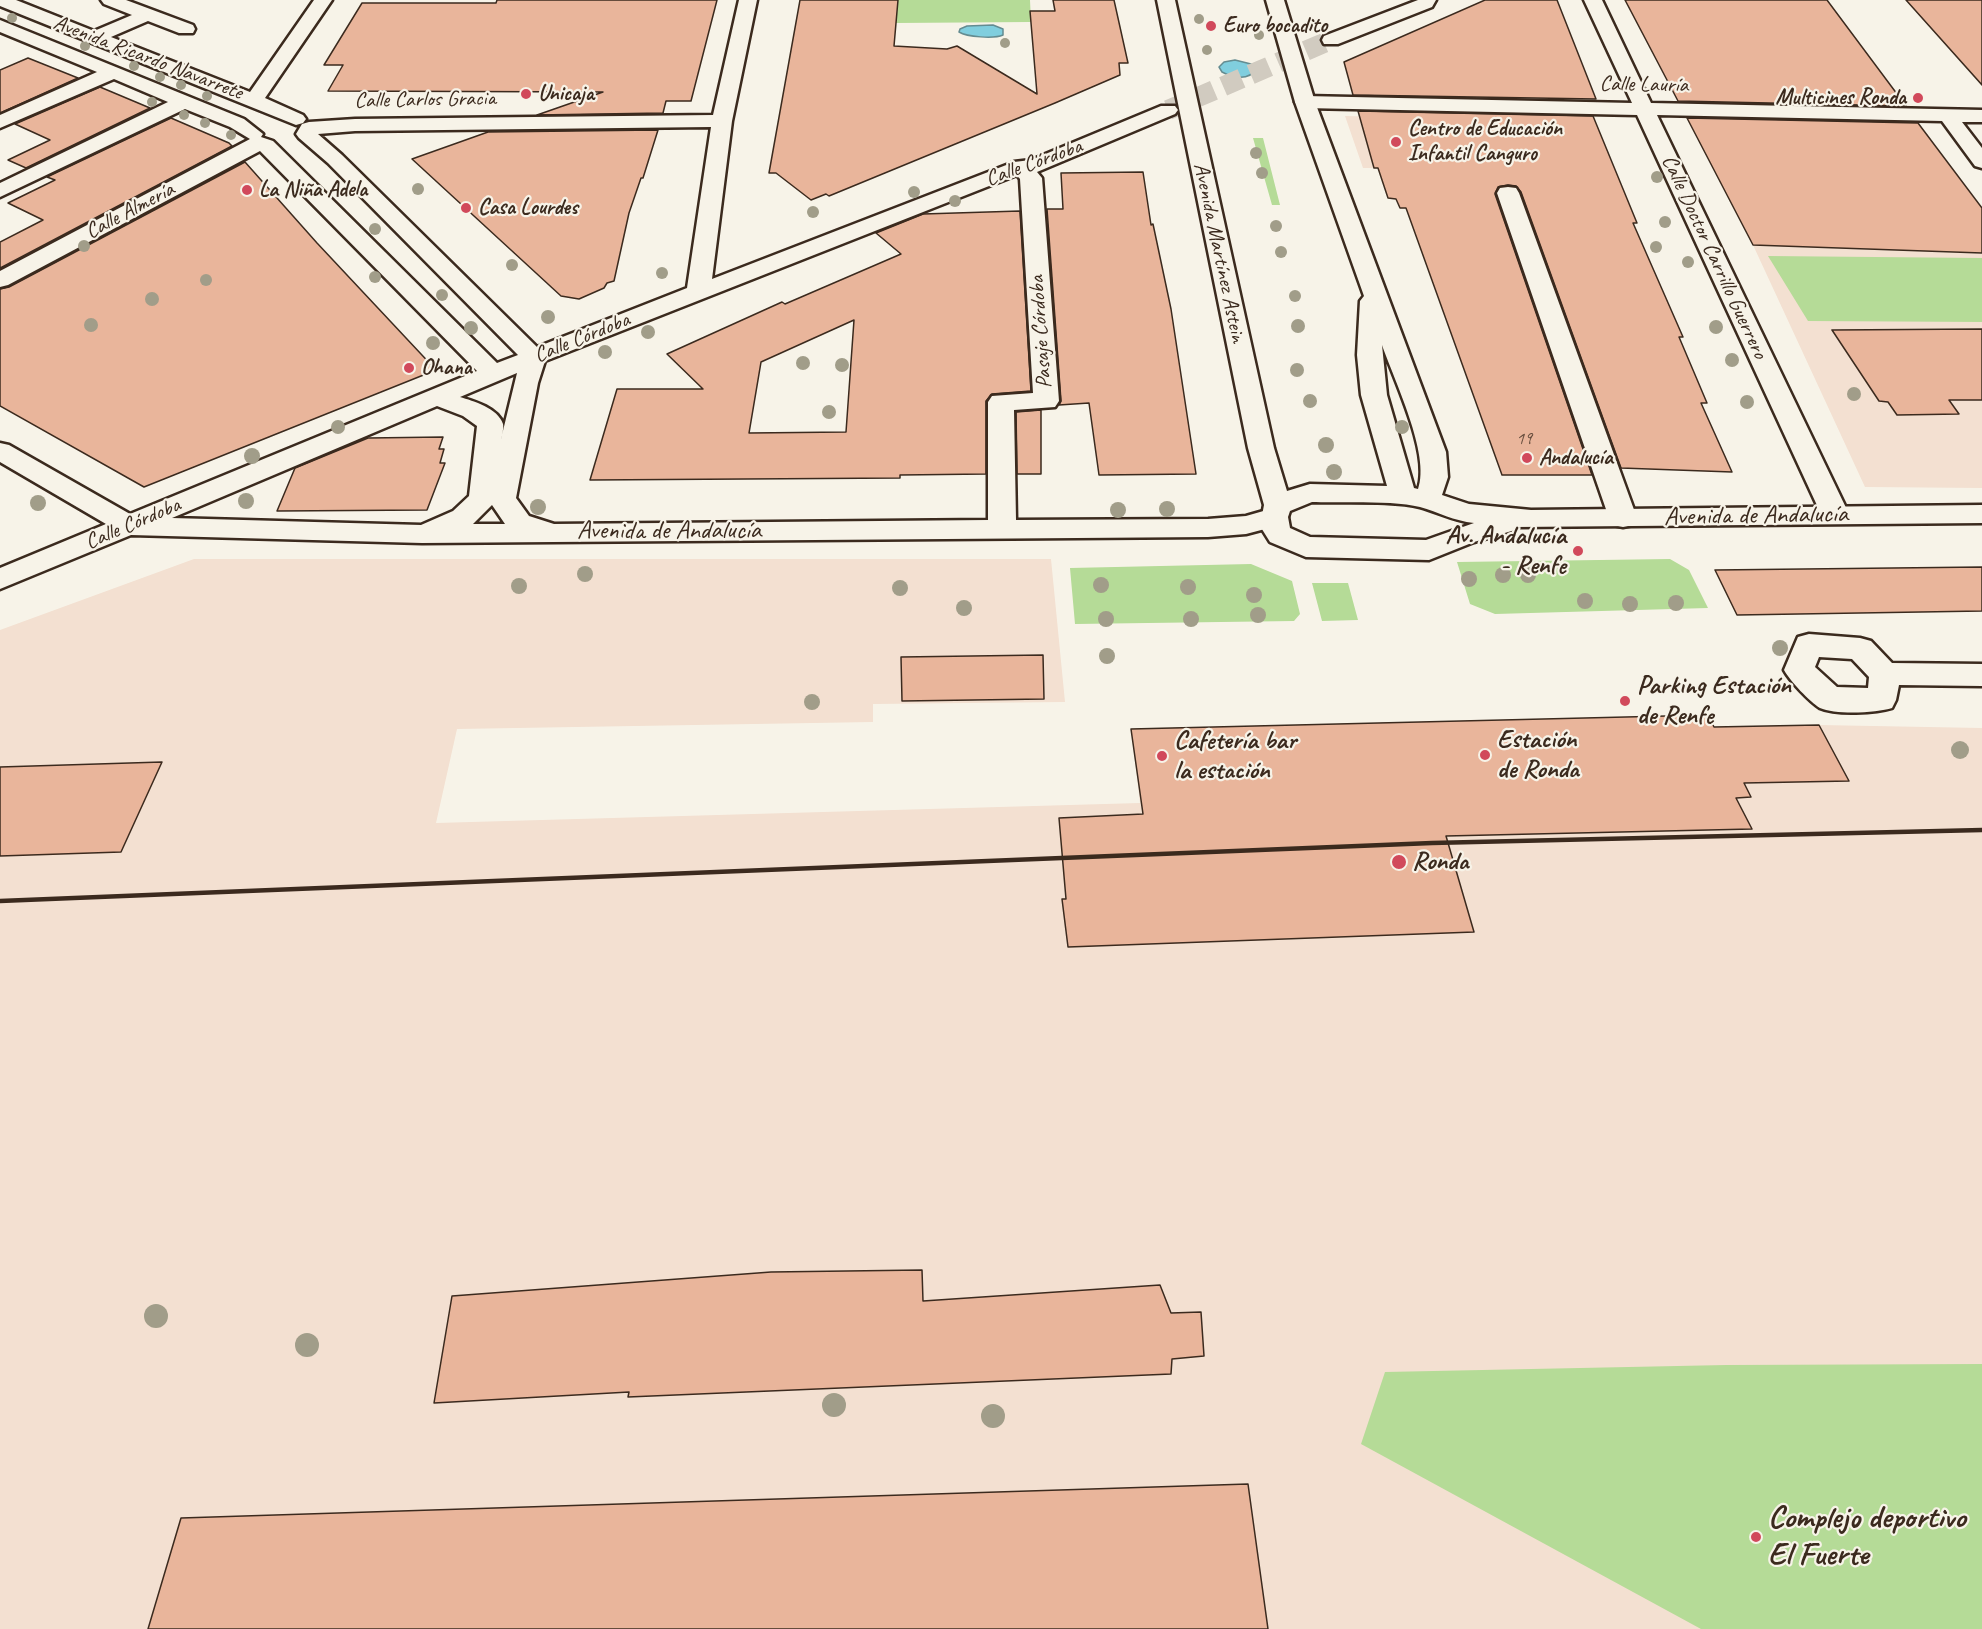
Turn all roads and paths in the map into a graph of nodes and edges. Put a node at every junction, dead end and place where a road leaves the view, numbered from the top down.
1 (0, 0) edge
2 (110, 0) edge
3 (323, 0) edge
4 (747, 0) edge
5 (1166, 0) edge
6 (1275, 0) edge
7 (1427, 0) edge
8 (1593, 0) edge
9 (148, 15) junction
10 (0, 25) edge
11 (186, 28) dead end
12 (95, 37) junction
13 (32, 38) junction
14 (1331, 40) tunnel mouth
15 (11, 47) dead end
16 (113, 72) junction
17 (254, 100) junction
18 (185, 101) junction
19 (1305, 102) junction
20 (1158, 108) tunnel mouth
21 (1645, 109) junction
22 (1948, 116) junction
23 (1982, 117) edge
24 (0, 122) edge
25 (722, 122) junction
26 (304, 127) junction
27 (260, 140) junction
28 (1982, 162) edge
29 (1021, 166) junction
30 (0, 191) edge
31 (1508, 194) dead end
32 (0, 280) edge
33 (1372, 288) junction
34 (698, 293) junction
35 (534, 357) junction
36 (494, 374) junction
37 (435, 398) junction
38 (0, 451) edge
39 (1424, 501) junction
40 (1276, 511) junction
41 (1835, 514) junction
42 (1982, 514) edge
43 (1623, 518) junction
44 (1530, 519) junction
45 (130, 526) junction
46 (1002, 528) junction
47 (1208, 528) junction
48 (551, 532) junction
49 (422, 534) junction
50 (1290, 541) junction
51 (1447, 542) junction
52 (0, 579) edge
53 (1885, 674) dead end
54 (1982, 675) edge

1 - 12 street, Avenida Ricardo Navarrete
2 - 9 street
3 - 17 street
4 - 25 street
5 - 40 street, Avenida Martínez Astein
6 - 19 street
7 - 14 street
8 - 21 street, Calle Doctor Carrillo Guerrero
9 - 11 street
9 - 12 street
10 - 13 street, Avenida Ricardo Navarrete
12 - 17 street, Avenida Ricardo Navarrete
13 - 15 street
13 - 16 street, Avenida Ricardo Navarrete
16 - 18 street, Avenida Ricardo Navarrete
16 - 24 street
17 - 26 street, Avenida Ricardo Navarrete
18 - 27 street, Avenida Ricardo Navarrete
18 - 30 street
19 - 21 street, Calle Lauría
19 - 33 street
20 - 29 street, Calle Córdoba
21 - 22 street, Calle Lauría
21 - 41 street, Calle Doctor Carrillo Guerrero
22 - 23 street, Calle Lauría
22 - 28 street
25 - 26 street, Calle Carlos Gracia
25 - 34 street
26 - 27 street, Calle Carlos Gracia
26 - 35 street, Avenida Ricardo Navarrete
27 - 32 street, Calle Almería
27 - 36 street, Avenida Ricardo Navarrete
29 - 34 street, Calle Córdoba
29 - 46 street, Pasaje Córdoba
31 - 43 street
33 - 39 street
33 - 39 street
34 - 35 street, Calle Córdoba
35 - 36 street, Calle Córdoba
35 - 48 street
36 - 37 street, Calle Córdoba
37 - 45 street, Calle Córdoba
37 - 49 street
38 - 45 street
39 - 40 street, Avenida de Andalucía
39 - 44 street, Avenida de Andalucía
39 - 51 street
40 - 47 street, Avenida de Andalucía
40 - 50 street
41 - 42 street, Avenida de Andalucía
41 - 43 street, Avenida de Andalucía
43 - 44 street, Avenida de Andalucía
44 - 51 street, Avenida de Andalucía
45 - 49 street, Avenida de Andalucía
45 - 52 street, Calle Córdoba
46 - 47 street, Avenida de Andalucía
46 - 48 street, Avenida de Andalucía
47 - 50 street, Avenida de Andalucía
48 - 49 street, Avenida de Andalucía
50 - 51 street, Avenida de Andalucía
53 - 54 street

